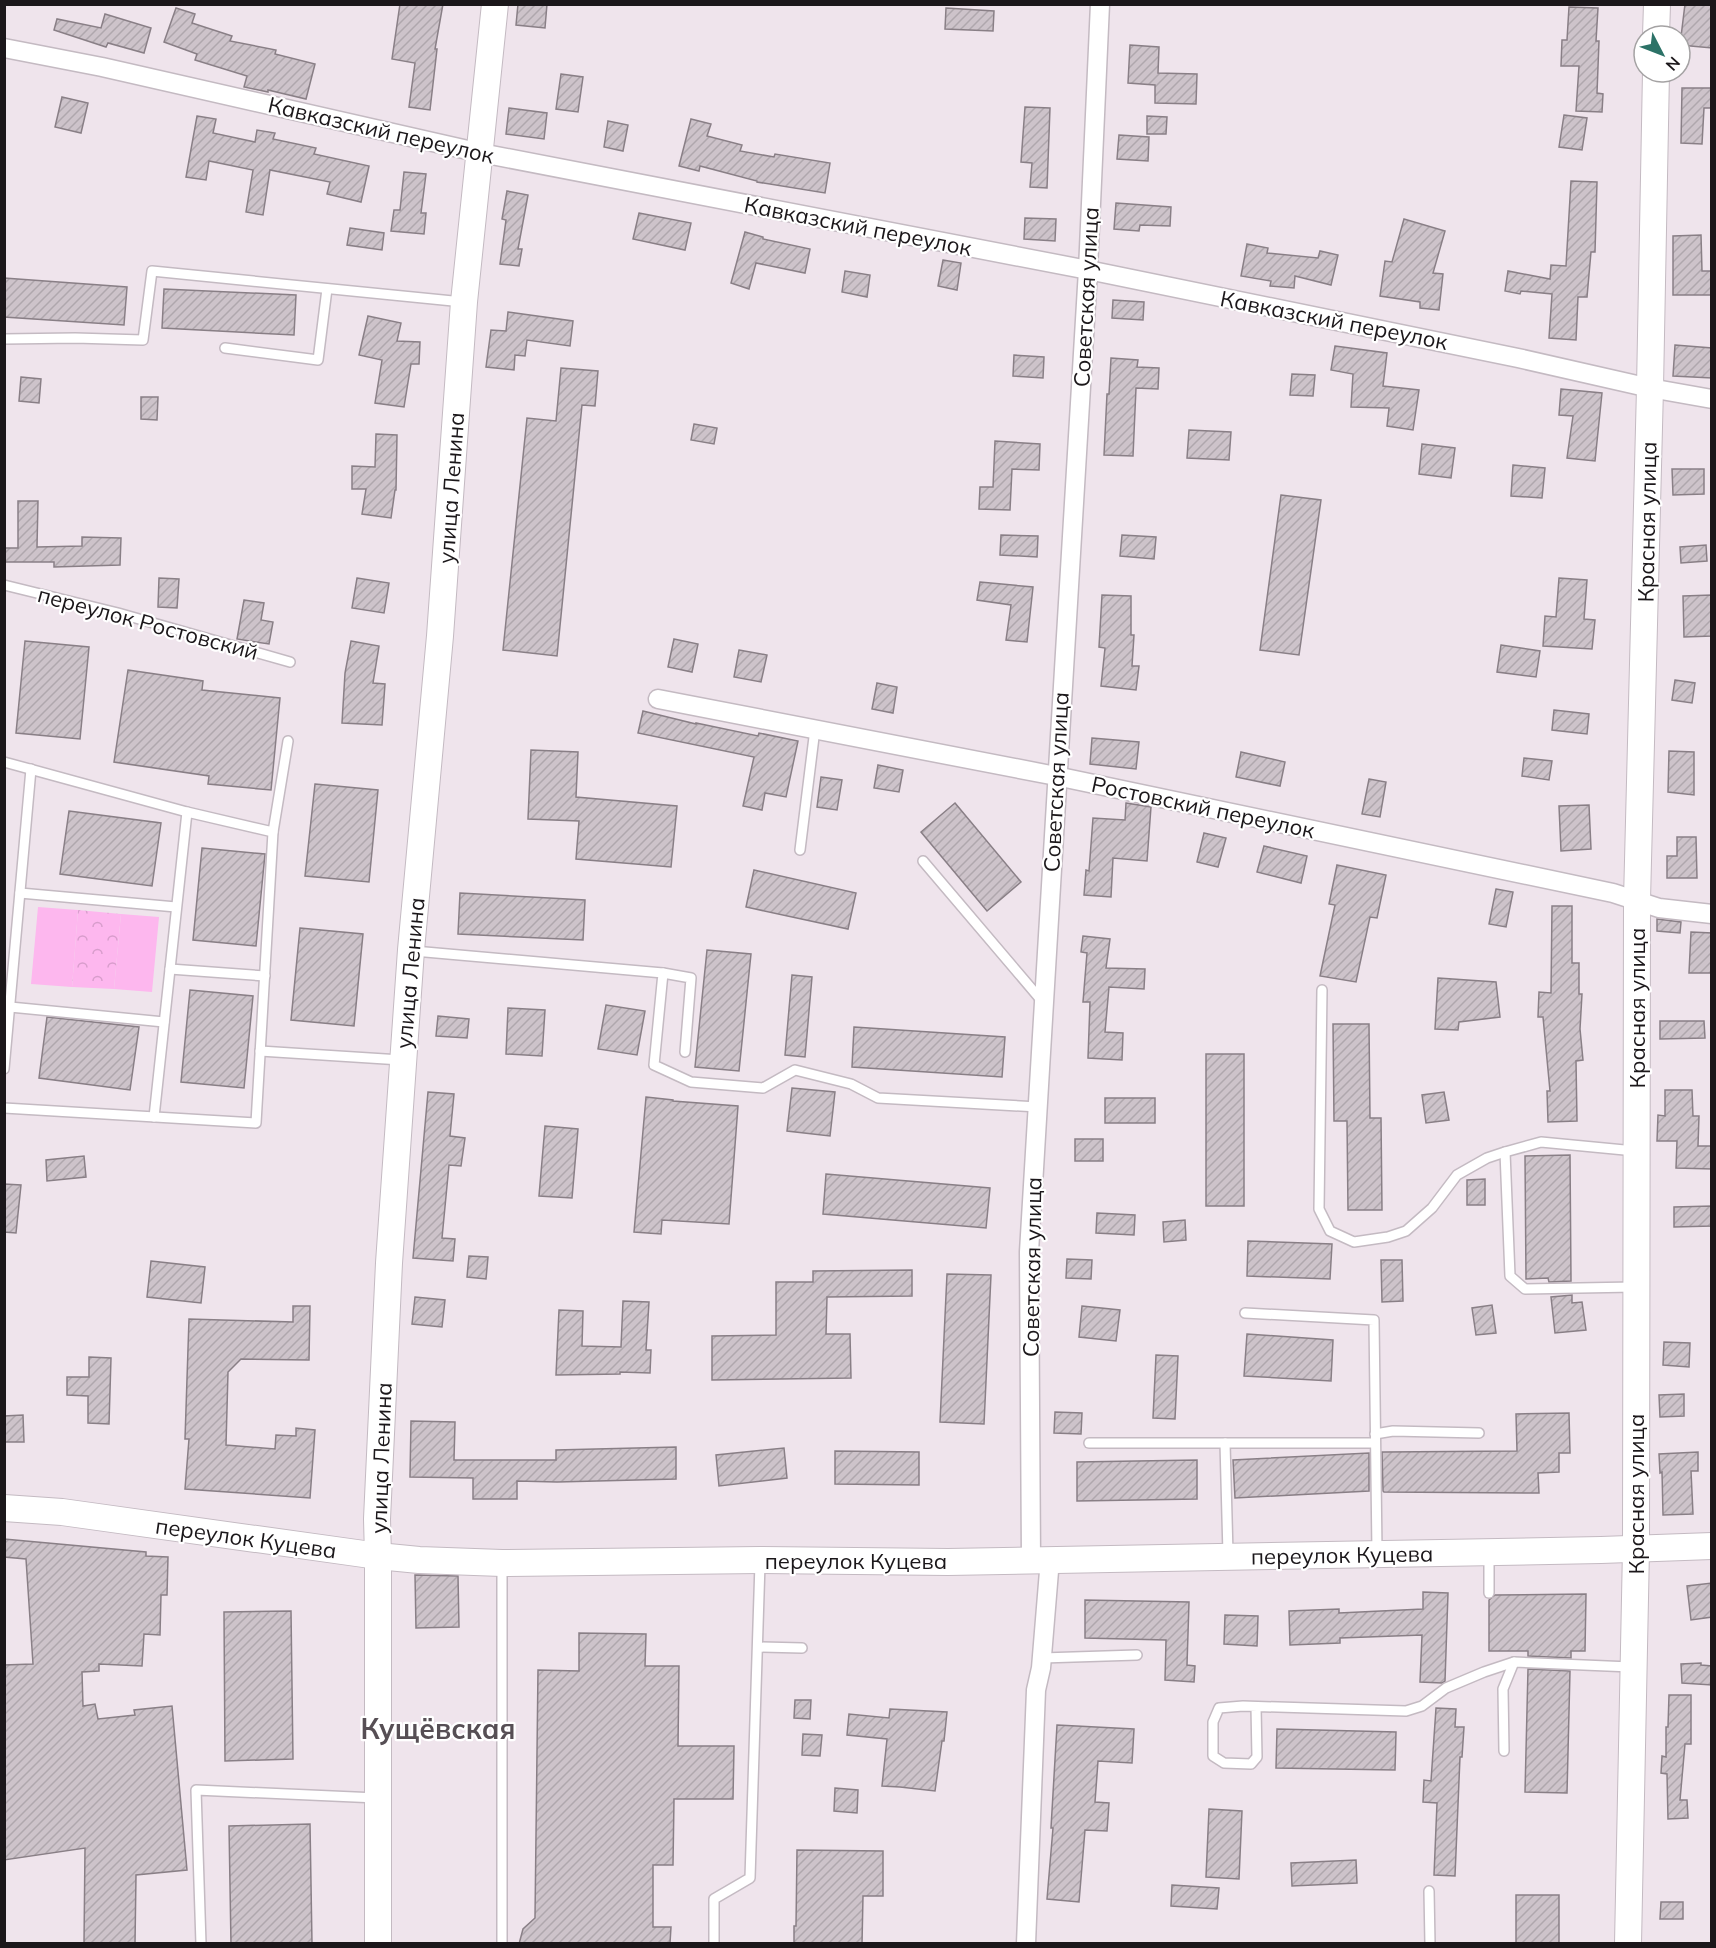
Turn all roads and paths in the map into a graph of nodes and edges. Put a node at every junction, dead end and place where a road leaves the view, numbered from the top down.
1 (495, 4) edge
2 (1100, 4) edge
3 (1657, 4) edge
4 (1656, 24) edge
5 (4, 48) edge
6 (1656, 84) edge
7 (481, 153) junction
8 (1088, 270) junction
9 (327, 289) junction
10 (464, 302) junction
11 (4, 339) edge
12 (225, 348) dead end
13 (1650, 388) junction
14 (1712, 399) edge
15 (4, 585) edge
16 (290, 662) dead end
17 (658, 699) dead end
18 (815, 729) junction
19 (288, 741) dead end
20 (4, 762) edge
21 (31, 769) junction
22 (1056, 776) junction
23 (187, 812) junction
24 (273, 832) junction
25 (800, 850) dead end
26 (923, 861) dead end
27 (20, 893) junction
28 (1637, 900) junction
29 (176, 907) junction
30 (1712, 914) edge
31 (411, 950) junction
32 (4, 951) edge
33 (15, 952) junction
34 (170, 969) junction
35 (663, 973) junction
36 (265, 976) junction
37 (1322, 990) dead end
38 (1044, 1003) junction
39 (10, 1007) junction
40 (164, 1022) junction
41 (260, 1051) junction
42 (685, 1052) dead end
43 (403, 1060) junction
44 (4, 1069) edge
45 (1038, 1107) junction
46 (4, 1108) edge
47 (154, 1117) junction
48 (1637, 1151) junction
49 (1505, 1152) junction
50 (1637, 1287) junction
51 (1245, 1313) dead end
52 (1479, 1433) dead end
53 (1375, 1439) junction
54 (1089, 1443) dead end
55 (1226, 1443) junction
56 (4, 1508) edge
57 (1712, 1546) edge
58 (1636, 1549) junction
59 (1490, 1552) junction
60 (1377, 1554) junction
61 (378, 1556) junction
62 (1228, 1556) junction
63 (760, 1560) junction
64 (1041, 1560) junction
65 (501, 1563) junction
66 (1489, 1593) dead end
67 (758, 1647) junction
68 (802, 1648) dead end
69 (1137, 1656) dead end
70 (1042, 1658) junction
71 (1514, 1662) junction
72 (1634, 1667) junction
73 (1256, 1707) junction
74 (1504, 1750) dead end
75 (377, 1798) junction
76 (1429, 1890) dead end
77 (201, 1944) edge
78 (378, 1944) edge
79 (502, 1944) edge
80 (714, 1944) edge
81 (1026, 1944) edge
82 (1430, 1944) edge
83 (1628, 1944) edge

1 - 7 street, улица Ленина
2 - 8 street, Советская улица
3 - 4 street
5 - 7 street, Кавказский переулок
6 - 13 street, Красная улица
7 - 8 street, Кавказский переулок
7 - 10 street, улица Ленина
8 - 13 street, Кавказский переулок
8 - 22 street, Советская улица
9 - 10 lane
9 - 11 lane
9 - 12 lane
10 - 31 street, улица Ленина
13 - 14 street, Кавказский переулок
13 - 28 street, Красная улица
15 - 16 lane, переулок Ростовский
17 - 18 street, Ростовский переулок
18 - 22 street, Ростовский переулок
18 - 25 lane
19 - 24 lane
20 - 21 lane
21 - 23 lane
21 - 27 lane
22 - 28 street, Ростовский переулок
22 - 38 street, Советская улица
23 - 24 lane
23 - 29 lane
24 - 36 lane
26 - 38 lane
27 - 29 lane
27 - 33 lane
28 - 30 street, Ростовский переулок
28 - 48 street, Красная улица
29 - 34 lane
31 - 35 lane
31 - 43 street, улица Ленина
32 - 33 lane
33 - 39 lane
34 - 36 lane
34 - 40 lane
35 - 42 lane
35 - 45 lane
36 - 41 lane
37 - 49 lane
38 - 45 street, Советская улица
39 - 40 lane
39 - 44 lane
40 - 47 lane
41 - 43 lane
41 - 47 lane
43 - 61 street, улица Ленина
45 - 64 street, Советская улица
46 - 47 lane
48 - 49 lane
48 - 50 street, Красная улица
49 - 50 lane
50 - 58 street, Красная улица
51 - 53 lane
52 - 53 lane
53 - 55 lane
53 - 60 lane
54 - 55 lane
55 - 62 lane
56 - 61 street, переулок Куцева
57 - 58 street, переулок Куцева
58 - 59 street, переулок Куцева
58 - 72 street, Красная улица
59 - 60 street, переулок Куцева
59 - 66 lane
60 - 62 street, переулок Куцева
61 - 65 street, переулок Куцева
61 - 75 street, улица Ленина
62 - 64 street, переулок Куцева
63 - 64 street, переулок Куцева
63 - 65 street, переулок Куцева
63 - 67 lane
64 - 70 street, Советская улица
65 - 79 lane
67 - 68 lane
67 - 80 lane
69 - 70 lane
70 - 81 street, Советская улица
71 - 72 lane
71 - 73 lane
71 - 74 lane
72 - 83 street, Красная улица
73 - 73 lane
75 - 77 lane
75 - 78 street, улица Ленина
76 - 82 lane

